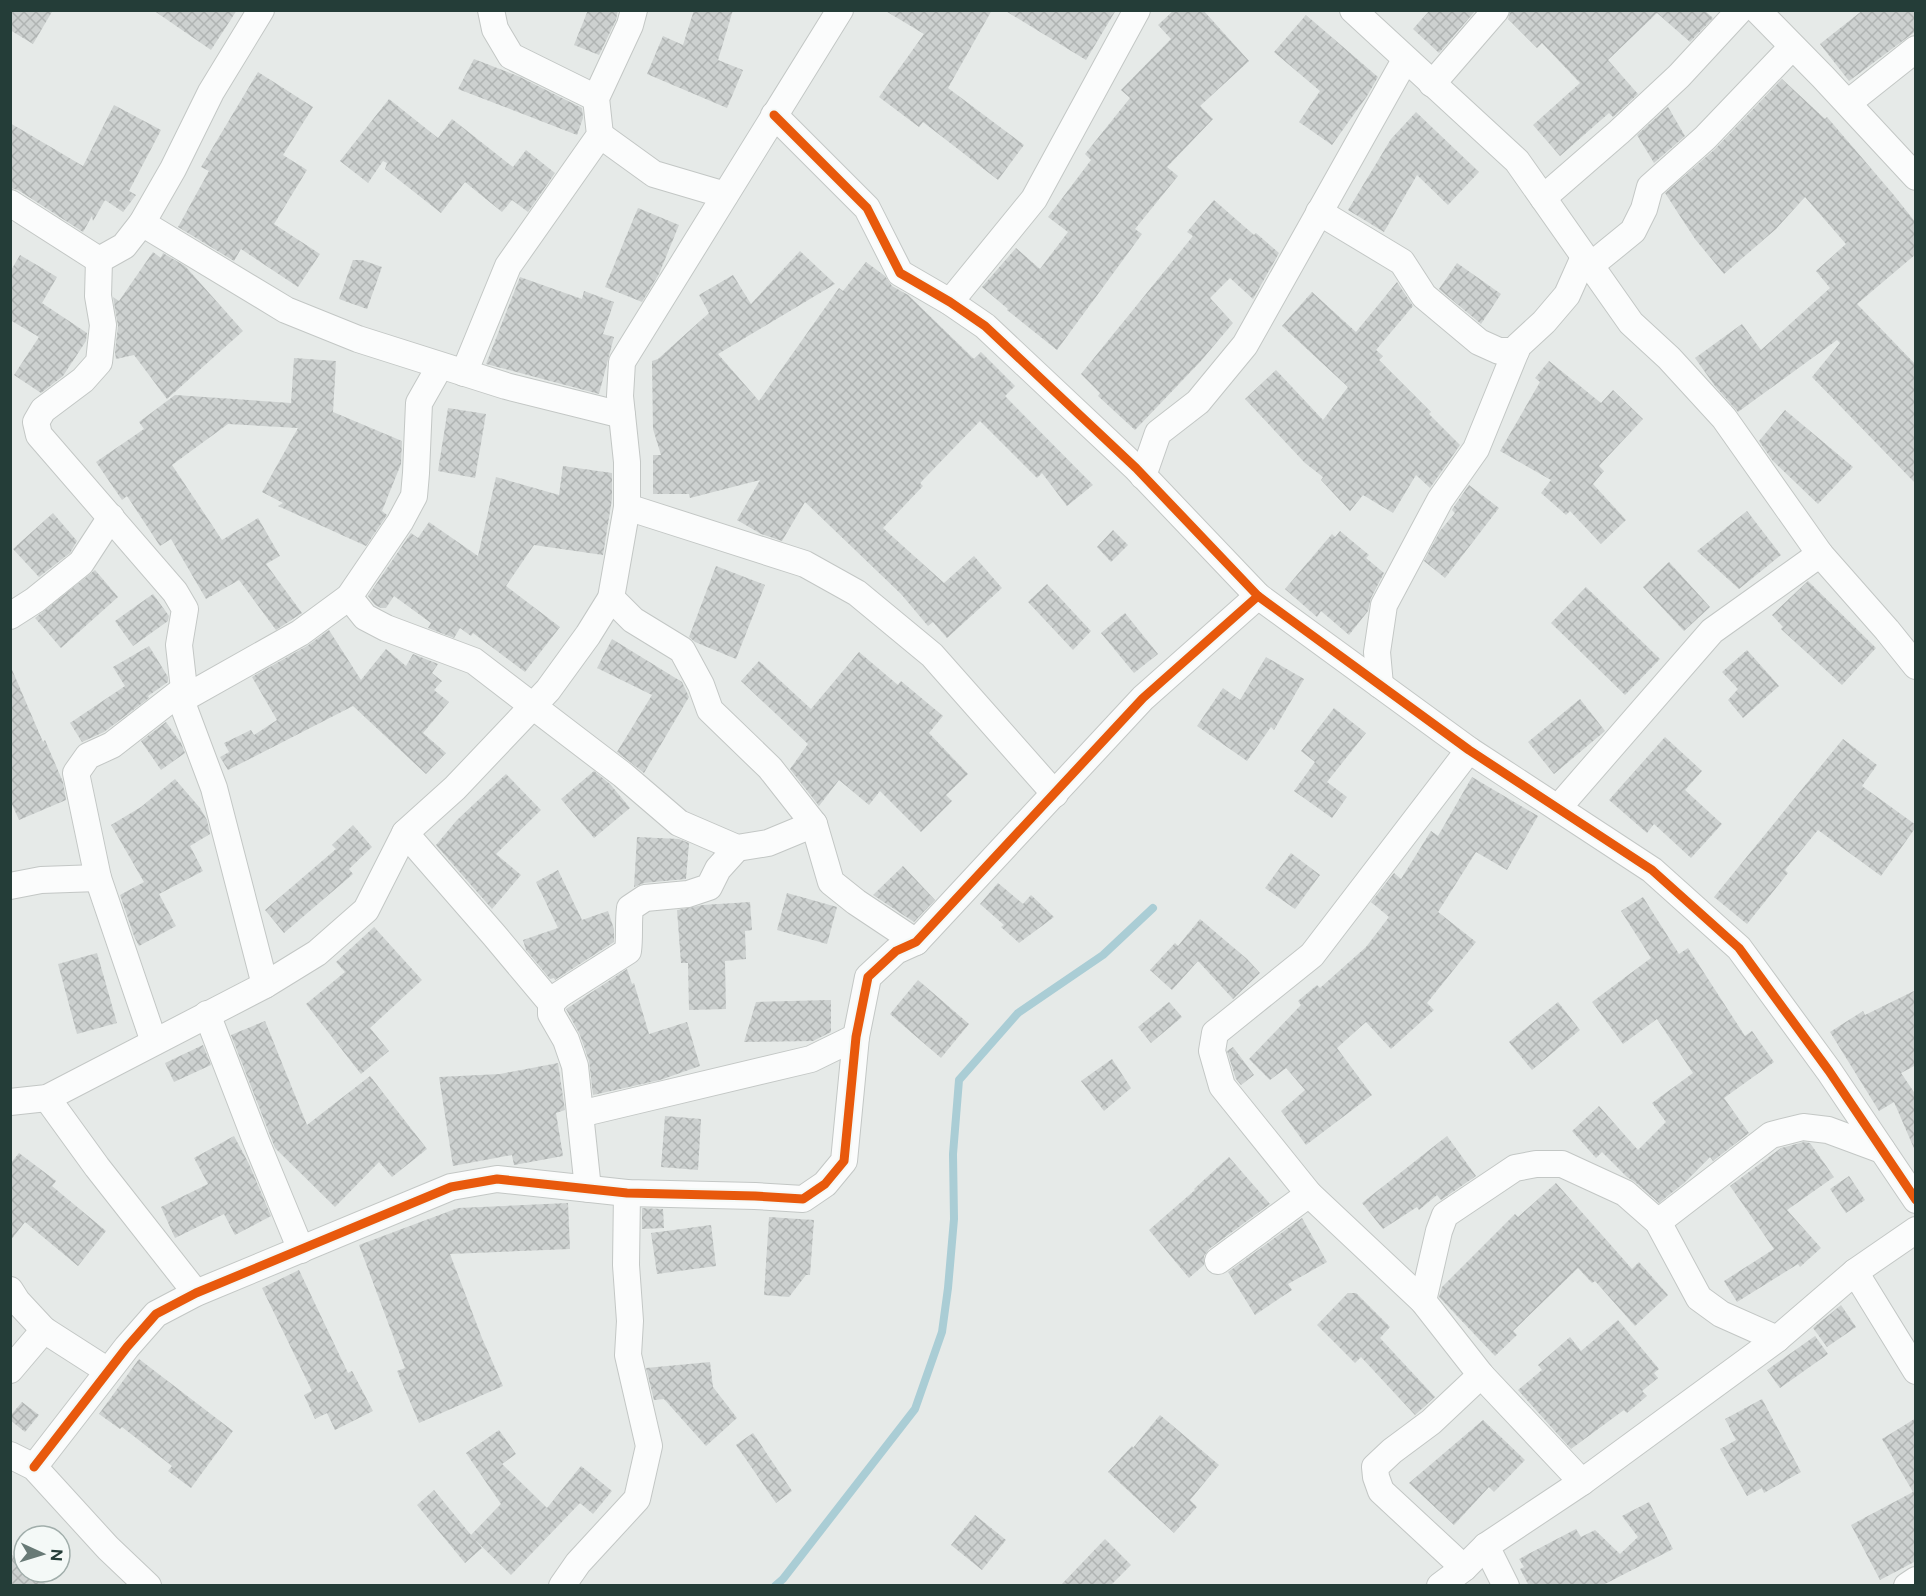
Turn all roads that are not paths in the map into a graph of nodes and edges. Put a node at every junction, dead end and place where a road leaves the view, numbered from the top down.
1 (261, 10) edge
2 (492, 10) edge
3 (634, 10) edge
4 (840, 10) edge
5 (1137, 10) edge
6 (1353, 10) edge
7 (1496, 10) edge
8 (1740, 10) edge
9 (1757, 10) edge
10 (1792, 47) junction
11 (1916, 49) edge
12 (1405, 60) junction
13 (1432, 84) junction
14 (596, 98) junction
15 (1848, 103) junction
16 (774, 115) junction
17 (600, 135) junction
18 (1916, 177) edge
19 (725, 195) junction
20 (1543, 198) junction
21 (10, 203) edge
22 (1319, 212) junction
23 (142, 223) junction
24 (99, 260) junction
25 (1587, 261) junction
26 (950, 302) junction
27 (1516, 351) junction
28 (452, 370) junction
29 (622, 415) junction
30 (1143, 477) junction
31 (627, 507) junction
32 (111, 517) junction
33 (1820, 554) junction
34 (1257, 596) junction
35 (349, 597) junction
36 (611, 598) junction
37 (10, 616) edge
38 (1916, 666) edge
39 (1380, 685) junction
40 (183, 694) junction
41 (533, 705) junction
42 (1469, 750) junction
43 (1055, 794) junction
44 (1558, 808) junction
45 (814, 824) junction
46 (405, 833) junction
47 (737, 848) junction
48 (98, 878) junction
49 (10, 886) edge
50 (916, 942) junction
51 (265, 985) junction
52 (550, 1003) junction
53 (207, 1014) junction
54 (856, 1037) junction
55 (154, 1042) junction
56 (47, 1098) junction
57 (10, 1102) edge
58 (580, 1114) junction
59 (1882, 1150) junction
60 (588, 1189) junction
61 (627, 1193) junction
62 (1310, 1194) junction
63 (1916, 1200) edge
64 (1658, 1222) junction
65 (1916, 1230) edge
66 (301, 1250) junction
67 (1218, 1261) dead end
68 (1855, 1272) junction
69 (10, 1290) edge
70 (196, 1293) junction
71 (1423, 1301) junction
72 (44, 1330) junction
73 (1777, 1339) junction
74 (10, 1370) edge
75 (108, 1371) junction
76 (1916, 1371) edge
77 (1481, 1375) junction
78 (10, 1455) edge
79 (34, 1467) junction
80 (1582, 1482) junction
81 (1486, 1546) junction
82 (1464, 1568) junction
83 (1916, 1580) edge
84 (148, 1586) edge
85 (562, 1586) edge
86 (1440, 1586) edge
87 (1506, 1586) edge
88 (1907, 1586) edge

1 - 23 street
2 - 14 street
3 - 14 street
4 - 16 street
5 - 26 street
6 - 12 street
7 - 13 street
8 - 20 street
9 - 10 street
10 - 15 street
10 - 25 street
11 - 15 street
12 - 13 street
12 - 22 street
13 - 20 street
14 - 17 street
15 - 18 street
16 - 19 street
16 - 26 street
17 - 19 street
17 - 28 street
19 - 29 street
20 - 25 street
21 - 24 street
22 - 27 street
22 - 30 street
23 - 24 street
23 - 28 street
24 - 32 street
25 - 27 street
25 - 33 street
26 - 30 street
27 - 39 street
28 - 29 street
28 - 35 street
29 - 31 street
30 - 34 street
31 - 36 street
31 - 43 street
32 - 37 street
32 - 40 street
33 - 38 street
33 - 44 street
34 - 39 street
34 - 43 street
35 - 40 street
35 - 41 street
36 - 41 street
36 - 45 street
39 - 42 street
40 - 48 street
40 - 51 street
41 - 46 street
41 - 47 street
42 - 44 street
42 - 62 street
43 - 50 street
44 - 59 street
45 - 47 street
45 - 50 street
46 - 51 street
46 - 52 street
47 - 52 street
48 - 49 street
48 - 55 street
50 - 54 street
51 - 53 street
52 - 58 street
53 - 55 street
53 - 66 street
54 - 58 street
54 - 61 street
55 - 56 street
56 - 57 street
56 - 70 street
58 - 60 street
59 - 63 street
59 - 64 street
60 - 61 street
60 - 66 street
61 - 85 street
62 - 67 street
62 - 71 street
64 - 71 street
64 - 73 street
65 - 68 street
66 - 70 street
68 - 73 street
68 - 76 street
69 - 72 street
70 - 75 street
71 - 77 street
72 - 74 street
72 - 75 street
73 - 80 street
75 - 79 street
77 - 80 street
77 - 82 street
78 - 79 street
79 - 84 street
80 - 81 street
81 - 82 street
81 - 87 street
82 - 86 street
83 - 88 street

